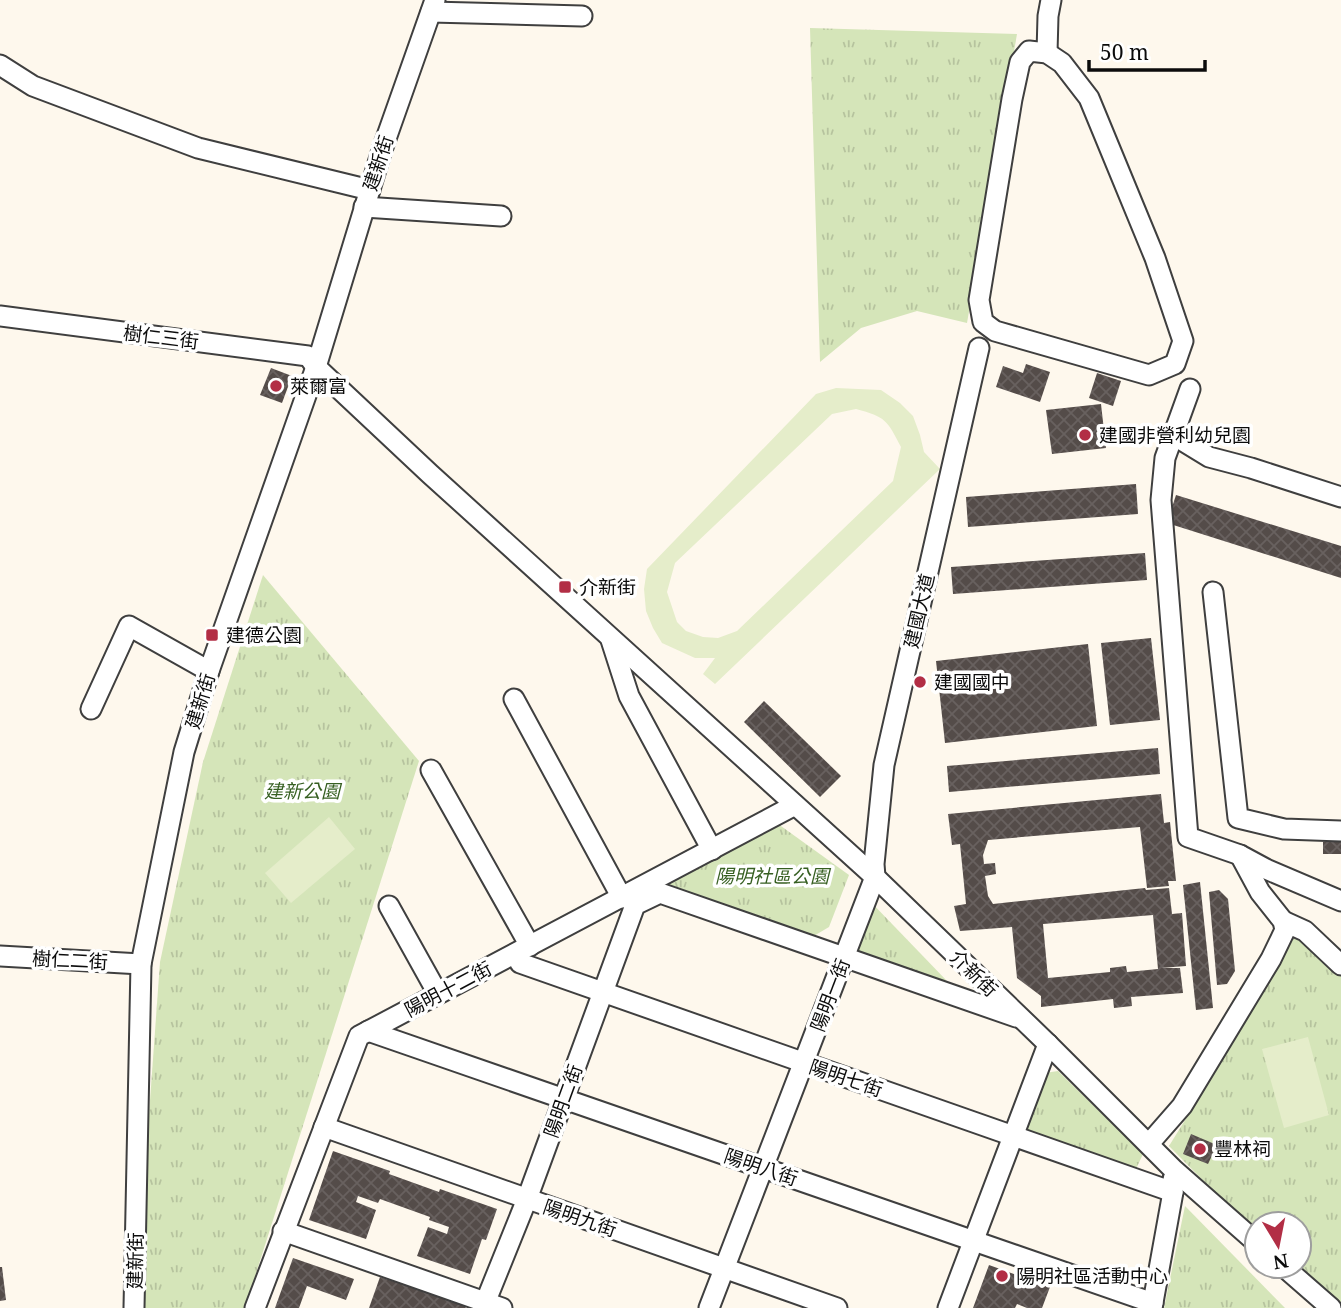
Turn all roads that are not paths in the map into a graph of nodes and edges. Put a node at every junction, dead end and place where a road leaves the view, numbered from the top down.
1 (1051, 0) edge
2 (433, 6) edge
3 (582, 16) dead end
4 (1047, 53) junction
5 (0, 65) edge
6 (367, 198) junction
7 (501, 216) dead end
8 (0, 316) edge
9 (979, 348) dead end
10 (316, 367) junction
11 (1190, 389) dead end
12 (1173, 435) junction
13 (1341, 497) edge
14 (1213, 592) dead end
15 (610, 637) junction
16 (209, 671) junction
17 (514, 699) dead end
18 (91, 709) dead end
19 (431, 770) dead end
20 (795, 805) junction
21 (1341, 831) edge
22 (712, 850) junction
23 (1240, 855) junction
24 (875, 877) junction
25 (622, 898) junction
26 (1341, 901) edge
27 (389, 906) dead end
28 (1283, 921) junction
29 (530, 946) junction
30 (0, 956) edge
31 (844, 957) junction
32 (520, 963) dead end
33 (141, 964) junction
34 (1341, 965) edge
35 (603, 992) junction
36 (438, 994) junction
37 (1022, 1018) junction
38 (368, 1031) junction
39 (1048, 1044) junction
40 (804, 1063) junction
41 (564, 1099) junction
42 (324, 1127) junction
43 (1013, 1136) junction
44 (1147, 1142) junction
45 (764, 1168) junction
46 (1174, 1170) junction
47 (1172, 1192) junction
48 (527, 1199) junction
49 (283, 1231) junction
50 (1243, 1231) edge
51 (974, 1241) junction
52 (724, 1268) junction
53 (1299, 1280) edge
54 (1152, 1305) edge
55 (490, 1306) edge
56 (134, 1308) edge
57 (255, 1308) edge
58 (709, 1308) edge
59 (837, 1308) edge
60 (948, 1308) edge
61 (1331, 1308) edge

1 - 4 street
2 - 3 street
2 - 6 street, 建新街
4 - 4 street
5 - 6 street
6 - 7 street
6 - 10 street, 建新街
8 - 10 street, 樹仁三街
9 - 24 street, 建國大道
10 - 15 street, 介新街
10 - 16 street, 建新街
11 - 12 street
12 - 13 street
12 - 23 street
14 - 21 street
15 - 20 street, 介新街
15 - 22 street
16 - 18 street
16 - 33 street, 建新街
17 - 25 street
19 - 29 street
20 - 22 street, 陽明十二街
20 - 24 street, 介新街
22 - 25 street, 陽明十二街
23 - 26 street
23 - 28 street
24 - 31 street, 陽明一街
24 - 37 street, 介新街
25 - 29 street, 陽明十二街
27 - 36 street
28 - 34 street
28 - 44 street
29 - 36 street, 陽明十二街
30 - 33 street, 樹仁二街
31 - 35 street, 陽明二街
31 - 37 street
31 - 40 street, 陽明一街
32 - 35 street, 陽明七街
33 - 56 street, 建新街
35 - 40 street, 陽明七街
35 - 41 street, 陽明二街
36 - 38 street, 陽明十二街
37 - 39 street, 介新街
38 - 41 street, 陽明八街
38 - 42 street, 陽明十二街
39 - 43 street
39 - 44 street, 介新街
40 - 43 street, 陽明七街
40 - 45 street, 陽明一街
41 - 45 street, 陽明八街
41 - 48 street, 陽明二街
42 - 48 street, 陽明九街
42 - 49 street, 陽明十二街
43 - 47 street, 陽明七街
43 - 51 street
44 - 46 street, 介新街
45 - 51 street, 陽明八街
45 - 52 street, 陽明一街
46 - 47 street
46 - 50 street, 介新街
47 - 54 street
48 - 52 street, 陽明九街
48 - 55 street, 陽明二街
49 - 55 street
49 - 57 street, 陽明十二街
51 - 54 street, 陽明八街
51 - 60 street
52 - 58 street, 陽明一街
52 - 59 street, 陽明九街
53 - 61 street

